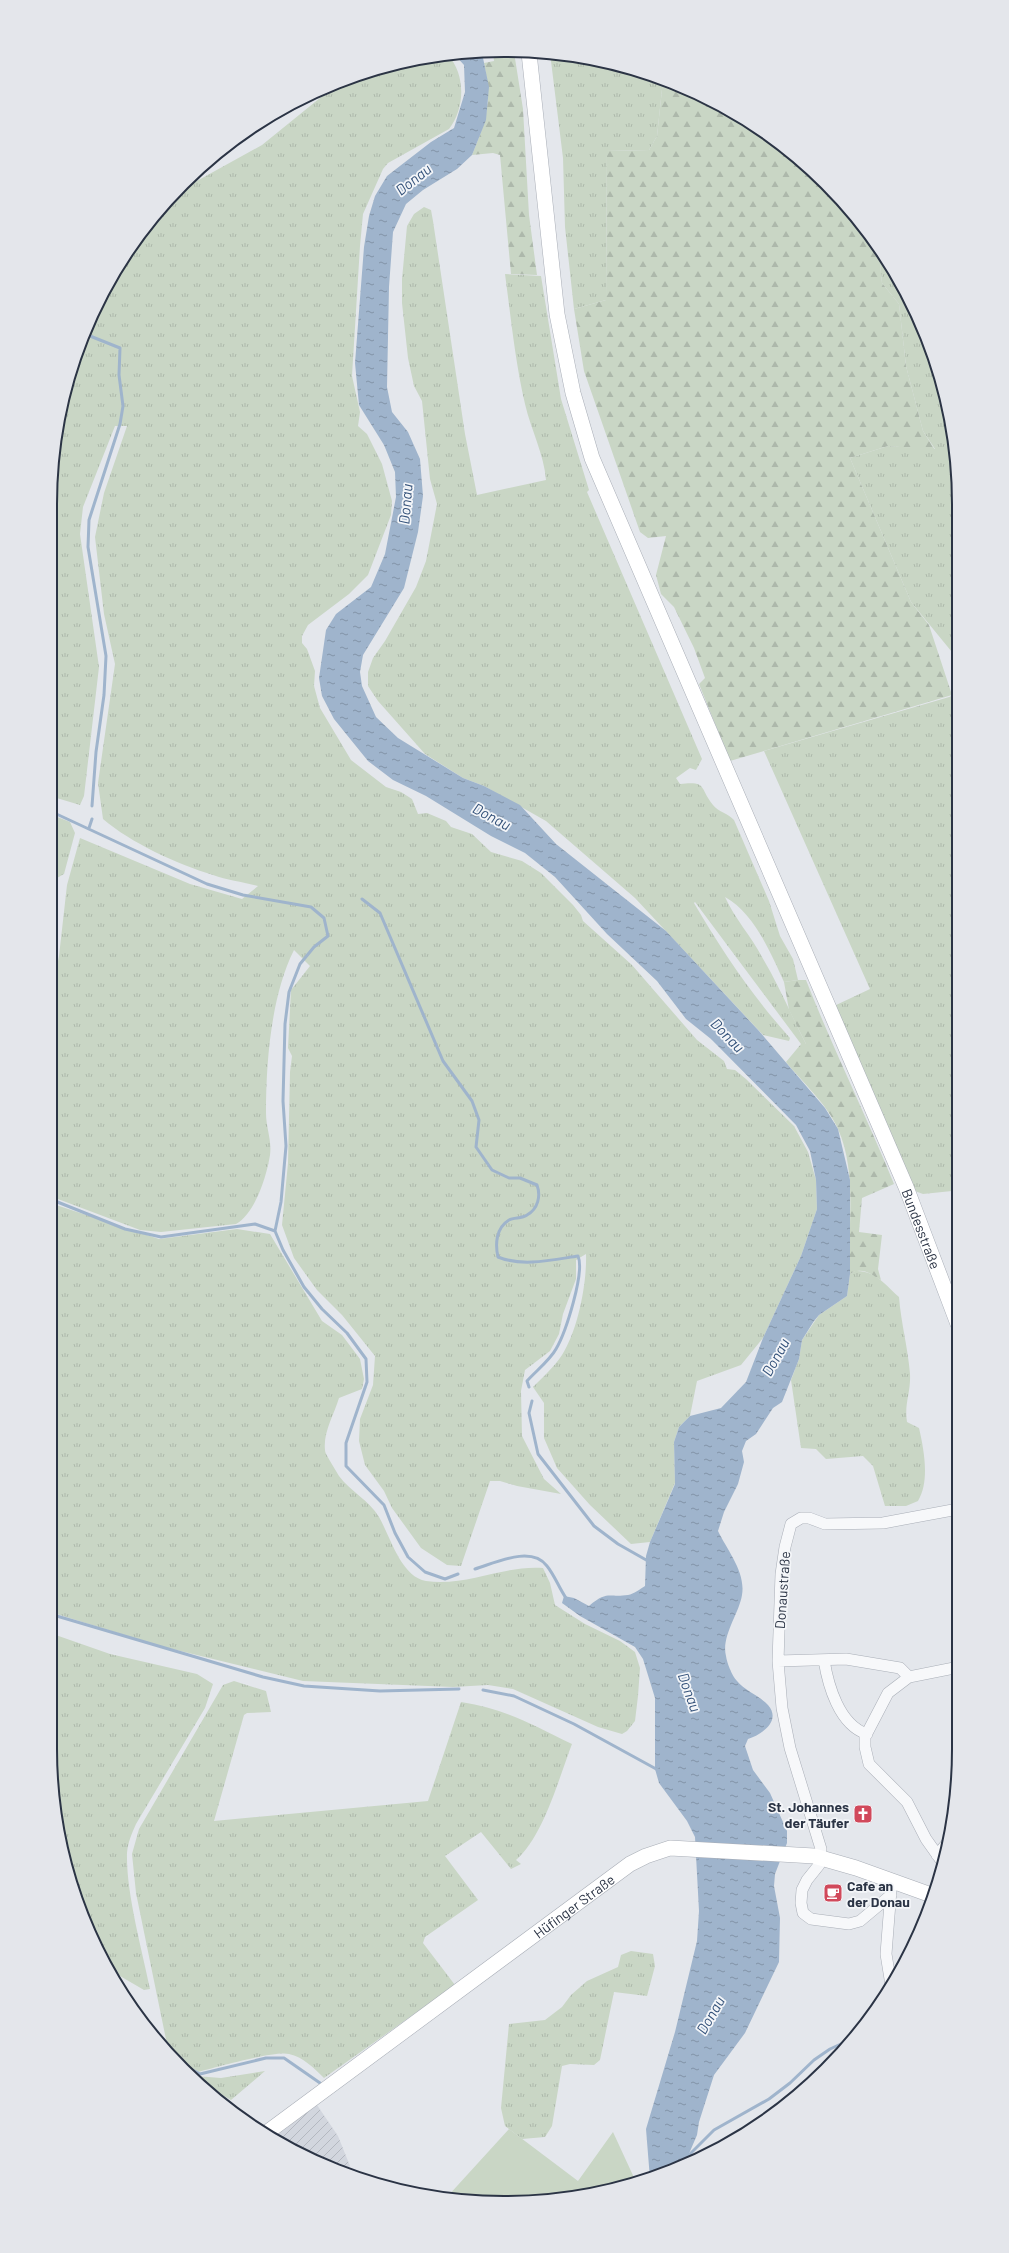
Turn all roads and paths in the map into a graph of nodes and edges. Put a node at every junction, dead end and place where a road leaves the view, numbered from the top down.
1 (530, 58) edge
2 (952, 1308) edge
3 (952, 1510) edge
4 (778, 1660) junction
5 (824, 1660) junction
6 (952, 1669) edge
7 (910, 1677) junction
8 (867, 1734) junction
9 (817, 1856) junction
10 (939, 1857) edge
11 (891, 1888) junction
12 (927, 1895) edge
13 (890, 1976) edge
14 (271, 2130) edge

1 - 2 main road, Bundesstraße
3 - 4 street, Donaustraße
4 - 5 street
4 - 9 street, Donaustraße
5 - 7 street
5 - 8 street
6 - 7 street
7 - 8 street
8 - 10 street
9 - 11 main road, Hüfinger Straße
9 - 11 street
9 - 14 main road, Hüfinger Straße
11 - 12 main road, Hüfinger Straße
11 - 13 street

